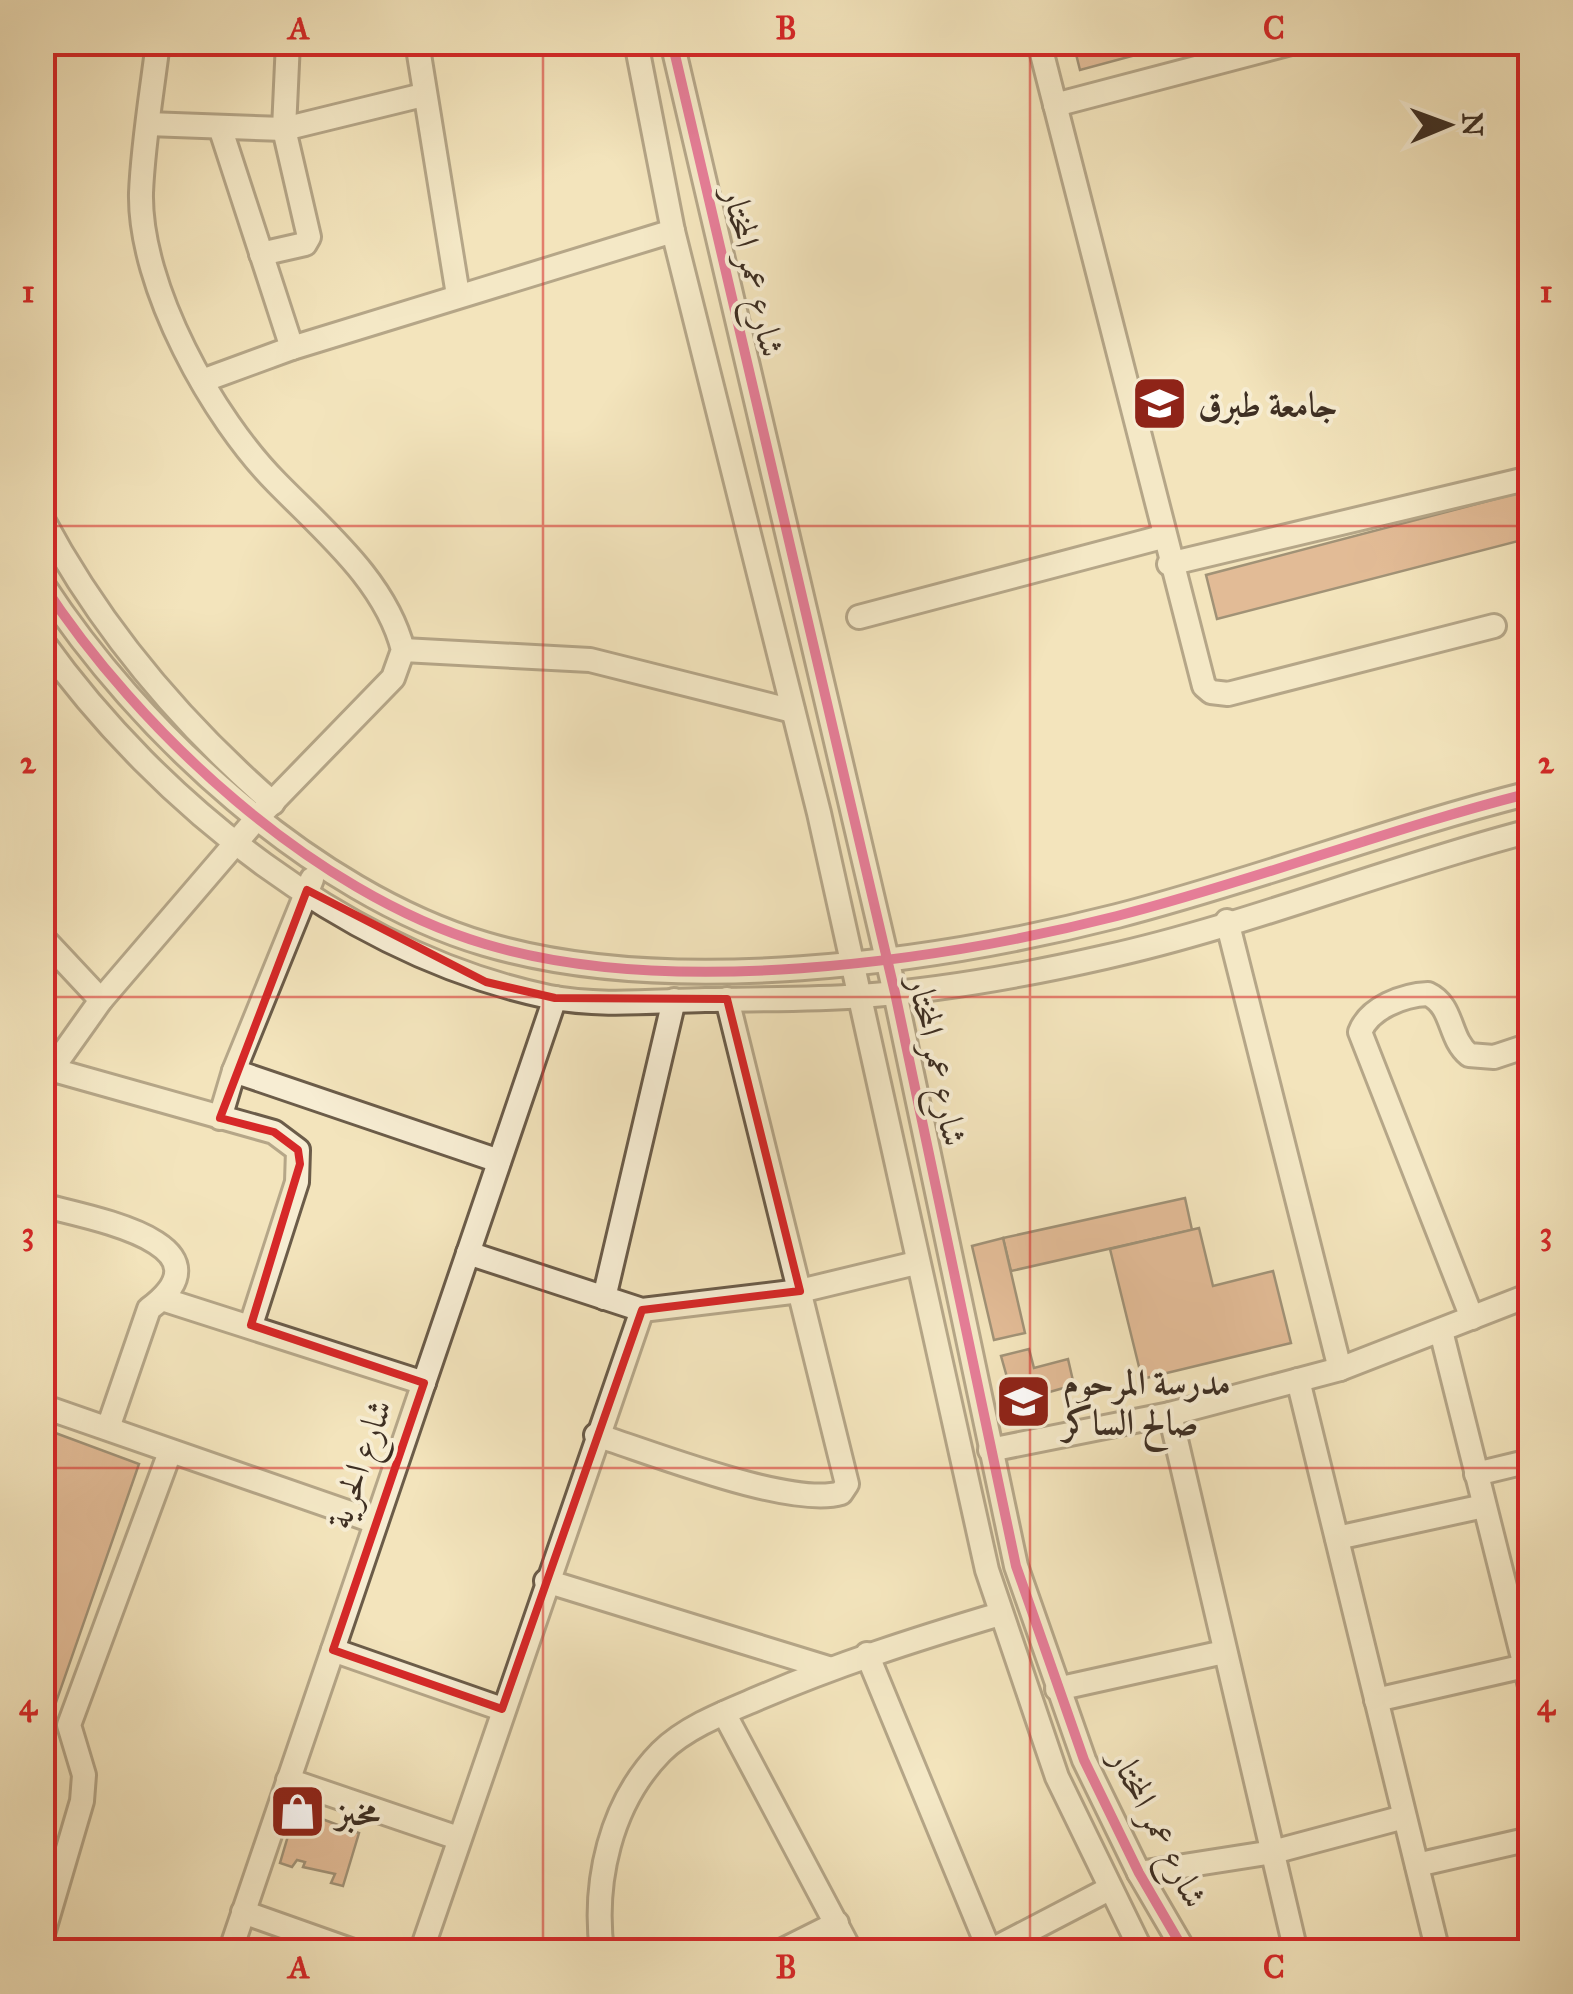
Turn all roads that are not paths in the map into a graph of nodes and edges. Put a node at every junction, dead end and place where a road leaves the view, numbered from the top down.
1 (158, 42) edge
2 (288, 42) edge
3 (417, 42) edge
4 (636, 42) edge
5 (672, 42) edge
6 (1039, 42) edge
7 (1294, 42) edge
8 (423, 95) junction
9 (1055, 105) junction
10 (148, 124) junction
11 (220, 127) junction
12 (284, 129) junction
13 (673, 231) junction
14 (262, 254) junction
15 (458, 295) junction
16 (292, 348) junction
17 (202, 381) junction
18 (1530, 478) edge
19 (42, 518) edge
20 (1162, 537) junction
21 (1169, 564) junction
22 (42, 584) edge
23 (859, 617) dead end
24 (1494, 626) dead end
25 (42, 641) edge
26 (403, 650) junction
27 (793, 711) junction
28 (1530, 792) edge
29 (266, 810) junction
30 (1530, 831) edge
31 (234, 845) junction
32 (320, 862) junction
33 (307, 890) junction
34 (1227, 921) junction
35 (42, 937) edge
36 (887, 958) junction
37 (853, 964) junction
38 (895, 993) junction
39 (860, 996) junction
40 (555, 998) junction
41 (727, 999) junction
42 (101, 1000) junction
43 (674, 1000) junction
44 (1530, 1046) edge
45 (234, 1071) junction
46 (46, 1076) edge
47 (220, 1118) junction
48 (499, 1161) junction
49 (42, 1206) edge
50 (468, 1253) junction
51 (916, 1263) junction
52 (800, 1290) junction
53 (1530, 1295) edge
54 (604, 1298) junction
55 (162, 1299) junction
56 (642, 1310) junction
57 (1472, 1318) junction
58 (251, 1325) junction
59 (1442, 1331) junction
60 (1340, 1369) junction
61 (1298, 1380) junction
62 (424, 1382) junction
63 (42, 1406) edge
64 (1170, 1414) junction
65 (108, 1428) junction
66 (596, 1435) junction
67 (990, 1450) junction
68 (170, 1452) junction
69 (1530, 1461) edge
70 (1476, 1474) junction
71 (1484, 1506) junction
72 (376, 1522) junction
73 (1337, 1538) junction
74 (546, 1581) junction
75 (1521, 1607) edge
76 (1000, 1614) junction
77 (333, 1650) junction
78 (1224, 1652) junction
79 (867, 1654) junction
80 (828, 1668) junction
81 (1528, 1676) edge
82 (1057, 1689) junction
83 (1376, 1700) junction
84 (502, 1710) junction
85 (724, 1713) junction
86 (288, 1780) junction
87 (1404, 1818) junction
88 (458, 1838) junction
89 (1530, 1839) edge
90 (1273, 1852) junction
91 (1417, 1865) junction
92 (1139, 1873) junction
93 (1109, 1889) junction
94 (244, 1912) junction
95 (836, 1923) junction
96 (42, 1937) edge
97 (989, 1951) edge
98 (230, 1952) edge
99 (356, 1952) edge
100 (421, 1952) edge
101 (602, 1952) edge
102 (779, 1952) edge
103 (851, 1952) edge
104 (1142, 1952) edge
105 (1185, 1952) edge
106 (1296, 1952) edge
107 (1438, 1952) edge

1 - 10 street
2 - 12 street
3 - 8 street
4 - 13 street, شارع عمر المختار
5 - 36 street, شارع عمر المختار
6 - 9 street
7 - 9 street
8 - 12 street
8 - 15 street
9 - 20 street
10 - 11 street
10 - 17 street
11 - 12 street
11 - 14 street
12 - 14 street
13 - 15 street
13 - 27 street, شارع عمر المختار
14 - 16 street
15 - 16 street
16 - 17 street
17 - 26 street
18 - 21 street
19 - 29 street
20 - 21 street
20 - 23 street
21 - 24 street
22 - 29 street
25 - 31 street
26 - 27 street
26 - 29 street
27 - 37 street, شارع عمر المختار
28 - 36 street
29 - 31 street
29 - 32 street
30 - 34 street
31 - 33 street
31 - 42 street
32 - 33 street
32 - 37 street
33 - 40 street
33 - 45 street
34 - 38 street
34 - 60 street
35 - 42 street
36 - 37 street
36 - 38 street, شارع عمر المختار
37 - 39 street, شارع عمر المختار
38 - 39 street
38 - 67 street, شارع عمر المختار
39 - 41 street
39 - 51 street, شارع عمر المختار
40 - 43 street
40 - 48 street, شارع الحرية
41 - 43 street
41 - 52 street
42 - 46 street
43 - 54 street
44 - 57 street
45 - 47 street
45 - 48 street
46 - 47 street
47 - 58 street
48 - 50 street, شارع الحرية
49 - 55 street
50 - 54 street
50 - 62 street, شارع الحرية
51 - 52 street
51 - 76 street, شارع عمر المختار
52 - 56 street
52 - 66 street
53 - 57 street
54 - 56 street
55 - 58 street
55 - 65 street
56 - 66 street
57 - 59 street
58 - 62 street
59 - 60 street
59 - 70 street
60 - 61 street
61 - 64 street
61 - 73 street
62 - 72 street, شارع الحرية
63 - 65 street
64 - 67 street
64 - 78 street
65 - 68 street
66 - 74 street
67 - 82 street, شارع عمر المختار
68 - 72 street
68 - 96 street
69 - 70 street
70 - 71 street
71 - 73 street
71 - 75 street
72 - 77 street, شارع الحرية
73 - 83 street
74 - 80 street
74 - 84 street
75 - 81 street
76 - 79 street
76 - 93 street, شارع عمر المختار
77 - 84 street
77 - 86 street, شارع الحرية
78 - 82 street
78 - 90 street
79 - 80 street
79 - 97 street
80 - 85 street
81 - 83 street
82 - 92 street, شارع عمر المختار
83 - 87 street
84 - 88 street
85 - 95 street
85 - 101 street
86 - 88 street
86 - 94 street, شارع الحرية
87 - 90 street
87 - 91 street
88 - 100 street
89 - 91 street
90 - 92 street
90 - 106 street
91 - 107 street
92 - 105 street, شارع عمر المختار
93 - 97 street
93 - 104 street, شارع عمر المختار
94 - 98 street, شارع الحرية
94 - 99 street
95 - 102 street
95 - 103 street

